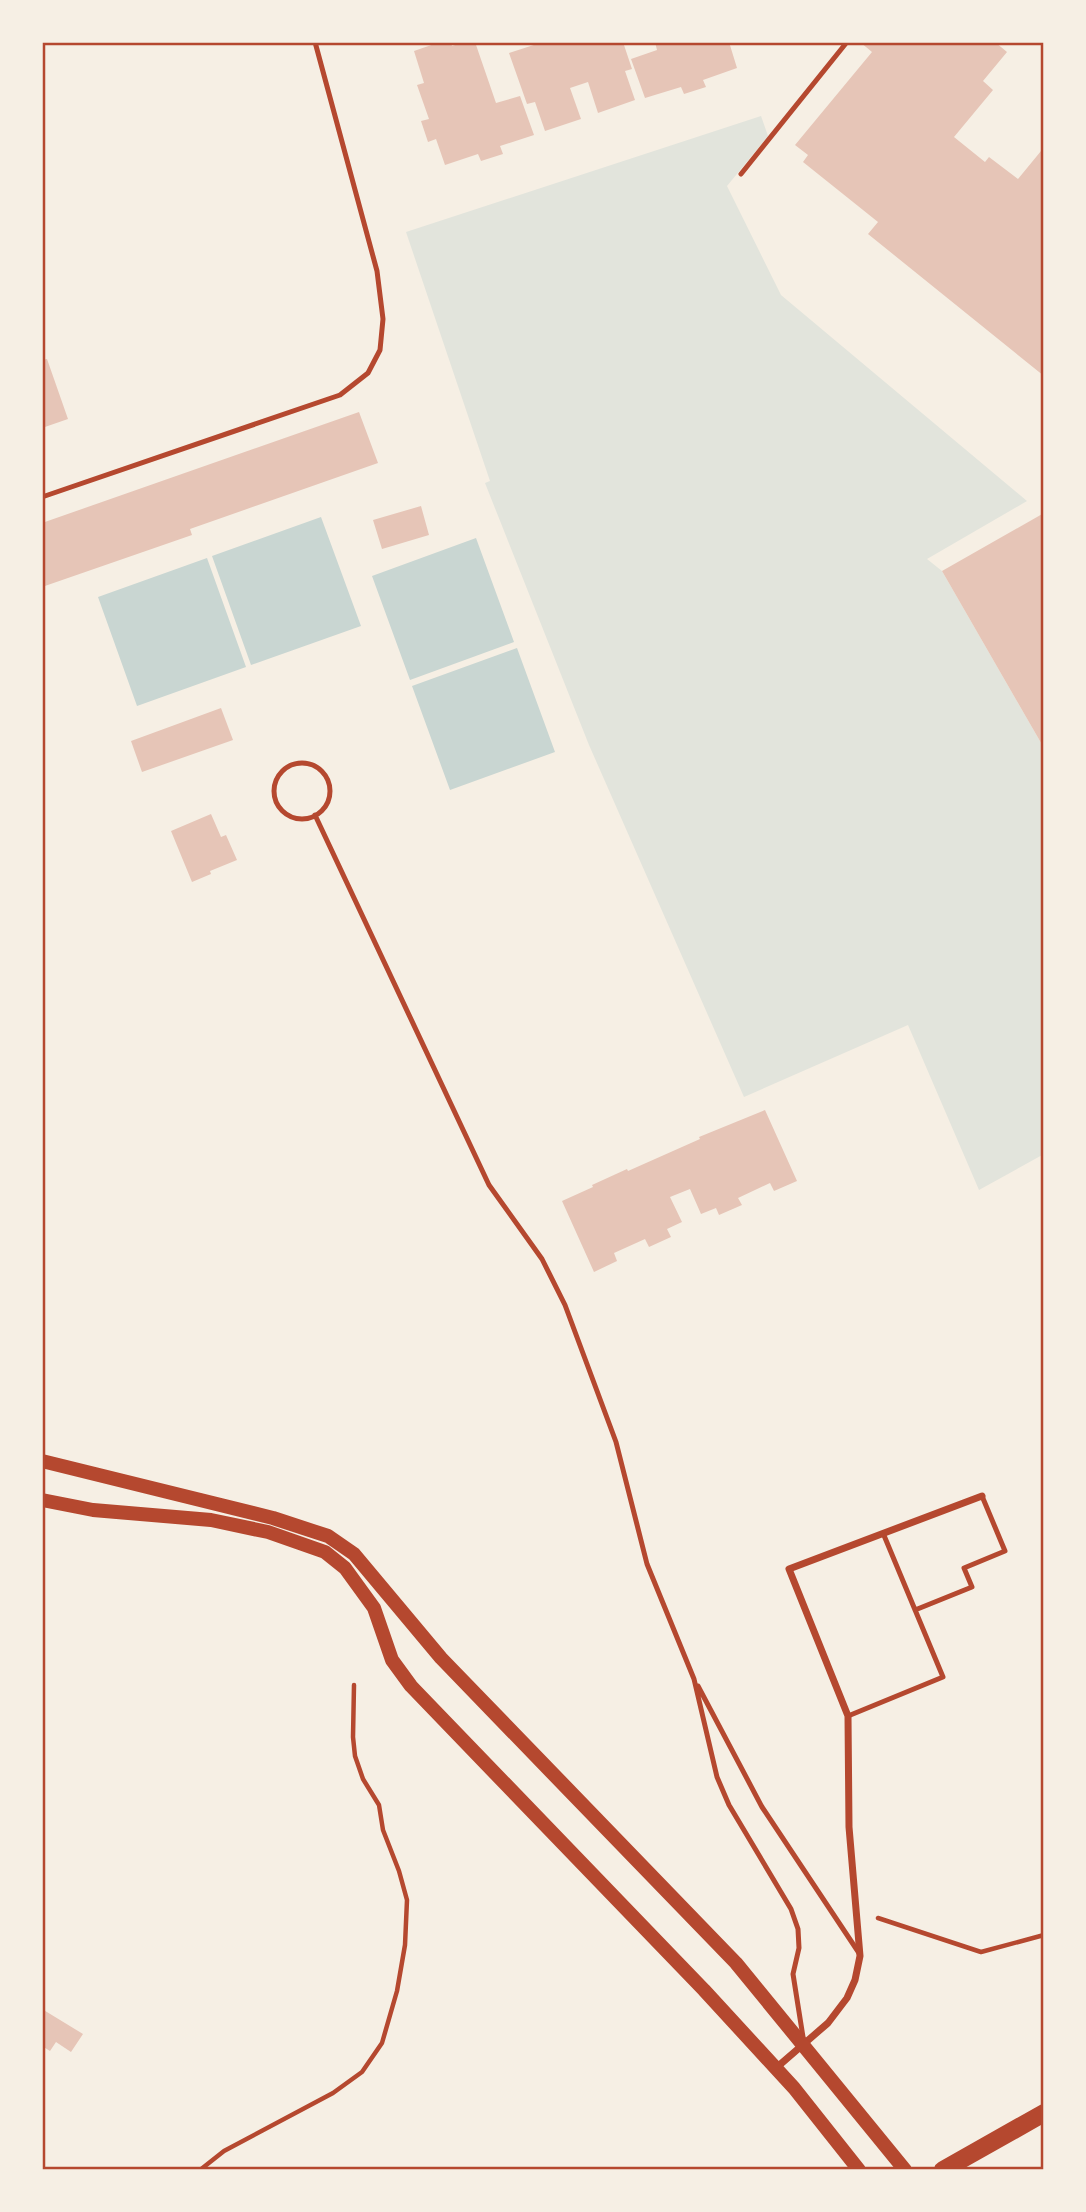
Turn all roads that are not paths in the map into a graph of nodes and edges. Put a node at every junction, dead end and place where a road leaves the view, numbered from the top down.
1 (314, 42) edge
2 (847, 42) edge
3 (741, 174) dead end
4 (42, 497) edge
5 (315, 815) junction
6 (42, 1461) edge
7 (982, 1496) joint
8 (42, 1500) edge
9 (883, 1534) junction
10 (915, 1610) junction
11 (694, 1679) junction
12 (848, 1716) junction
13 (860, 1956) junction
14 (804, 2044) junction
15 (776, 2068) junction
16 (1044, 2113) edge
17 (859, 2170) edge
18 (905, 2170) edge
19 (943, 2170) edge

1 - 4 lane
2 - 3 lane
5 - 5 lane
5 - 11 lane
6 - 14 main road
7 - 9 street
7 - 10 lane
8 - 15 main road
9 - 10 lane
9 - 12 street
10 - 12 lane
11 - 13 lane
11 - 14 lane
12 - 13 street
13 - 14 street
14 - 15 street
14 - 18 main road
15 - 17 main road
16 - 19 main road

